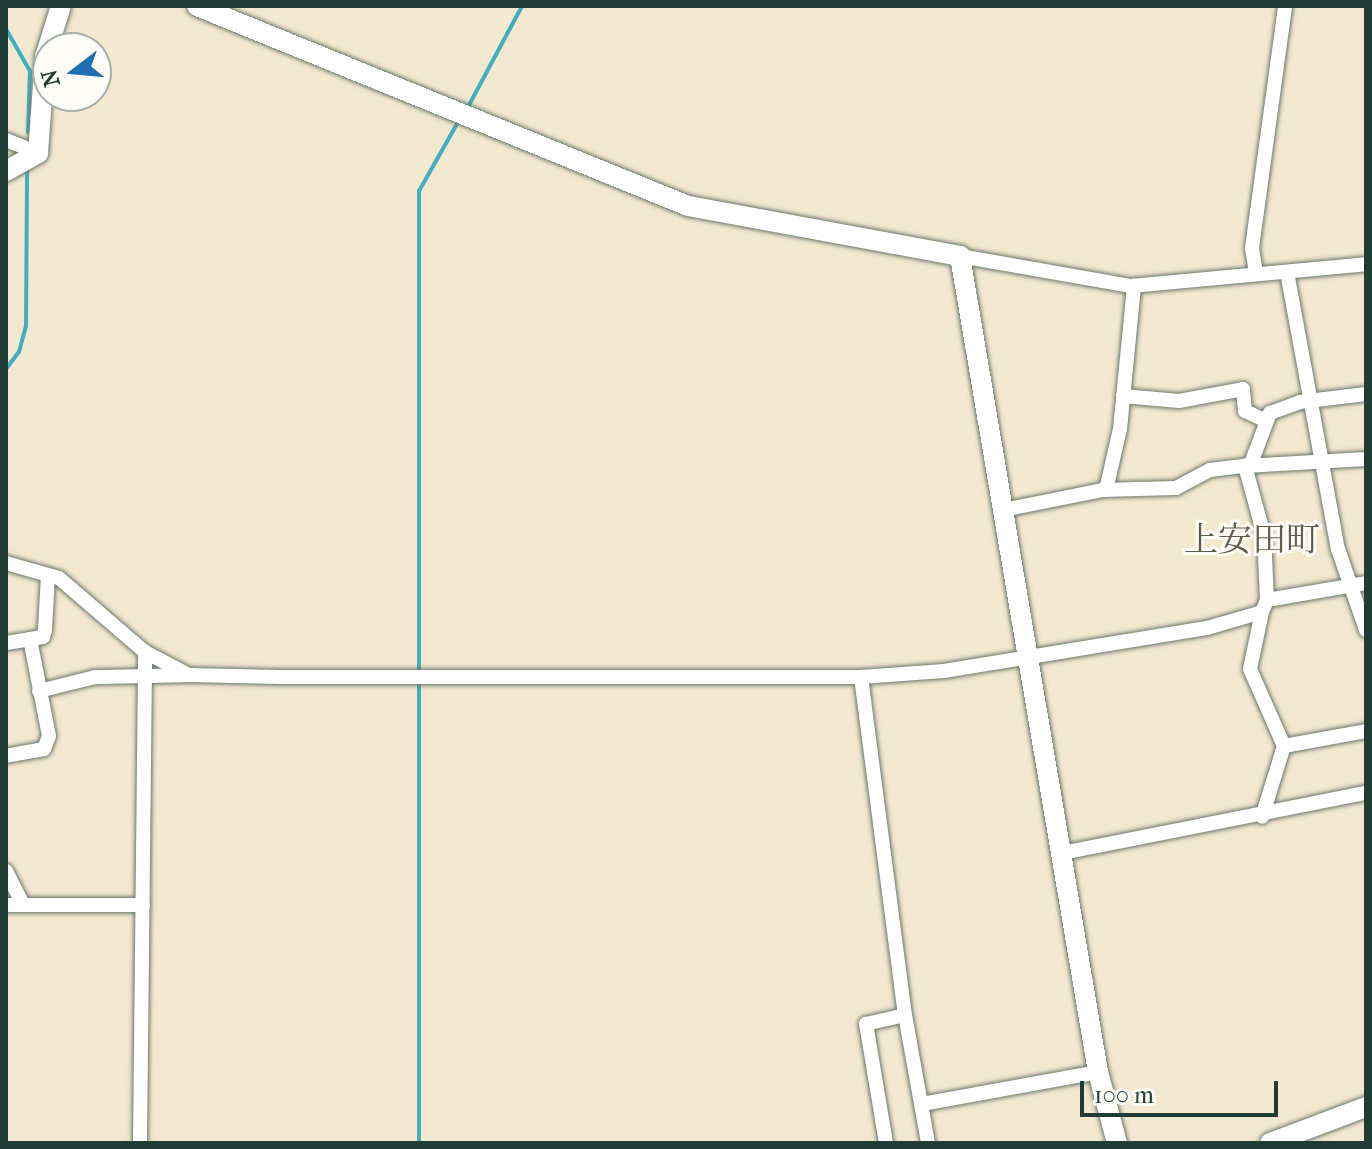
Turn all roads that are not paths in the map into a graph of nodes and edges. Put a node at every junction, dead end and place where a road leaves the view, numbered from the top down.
1 (61, 6) edge
2 (197, 6) edge
3 (1285, 6) edge
4 (6, 140) edge
5 (38, 153) junction
6 (6, 171) edge
7 (960, 256) junction
8 (1365, 264) edge
9 (1287, 272) junction
10 (1256, 273) junction
11 (1134, 286) junction
12 (1366, 394) edge
13 (1123, 396) junction
14 (1313, 402) junction
15 (1264, 420) junction
16 (1366, 459) edge
17 (1326, 463) junction
18 (1248, 466) junction
19 (1106, 490) junction
20 (1003, 510) junction
21 (6, 563) edge
22 (48, 575) junction
23 (1358, 583) edge
24 (1264, 606) junction
25 (1366, 630) edge
26 (30, 639) junction
27 (6, 643) edge
28 (145, 652) junction
29 (1026, 659) junction
30 (189, 675) junction
31 (145, 676) junction
32 (861, 677) junction
33 (39, 691) junction
34 (1366, 731) edge
35 (1284, 746) junction
36 (6, 756) edge
37 (1366, 793) edge
38 (1262, 817) junction
39 (1062, 853) junction
40 (6, 871) edge
41 (6, 905) edge
42 (23, 905) junction
43 (143, 905) junction
44 (905, 1015) junction
45 (1098, 1072) junction
46 (922, 1104) junction
47 (1366, 1107) edge
48 (140, 1143) edge
49 (886, 1143) edge
50 (928, 1143) edge
51 (1117, 1143) edge
52 (1270, 1143) edge

1 - 5 street
2 - 7 street
3 - 10 street
4 - 5 street
5 - 6 street
7 - 11 street
7 - 20 street
8 - 9 street
9 - 10 street
9 - 14 street
10 - 11 street
11 - 13 street
12 - 14 street
13 - 15 street
13 - 19 street
14 - 15 street
14 - 17 street
15 - 18 street
16 - 17 street
17 - 18 street
17 - 23 street
18 - 19 street
18 - 24 street
19 - 20 street
20 - 29 street
21 - 22 street
22 - 26 street
22 - 28 street
23 - 24 street
23 - 25 street
24 - 29 street
24 - 35 street
26 - 27 street
26 - 33 street
28 - 30 street
28 - 31 street
29 - 32 street
29 - 39 street
30 - 31 street
30 - 32 street
31 - 33 street
31 - 43 street
32 - 44 street
33 - 36 street
34 - 35 street
35 - 38 street
37 - 38 street
38 - 39 street
39 - 45 street
40 - 42 street
41 - 42 street
42 - 43 street
43 - 48 street
44 - 46 street
44 - 49 street
45 - 46 street
45 - 51 street
46 - 50 street
47 - 52 street

